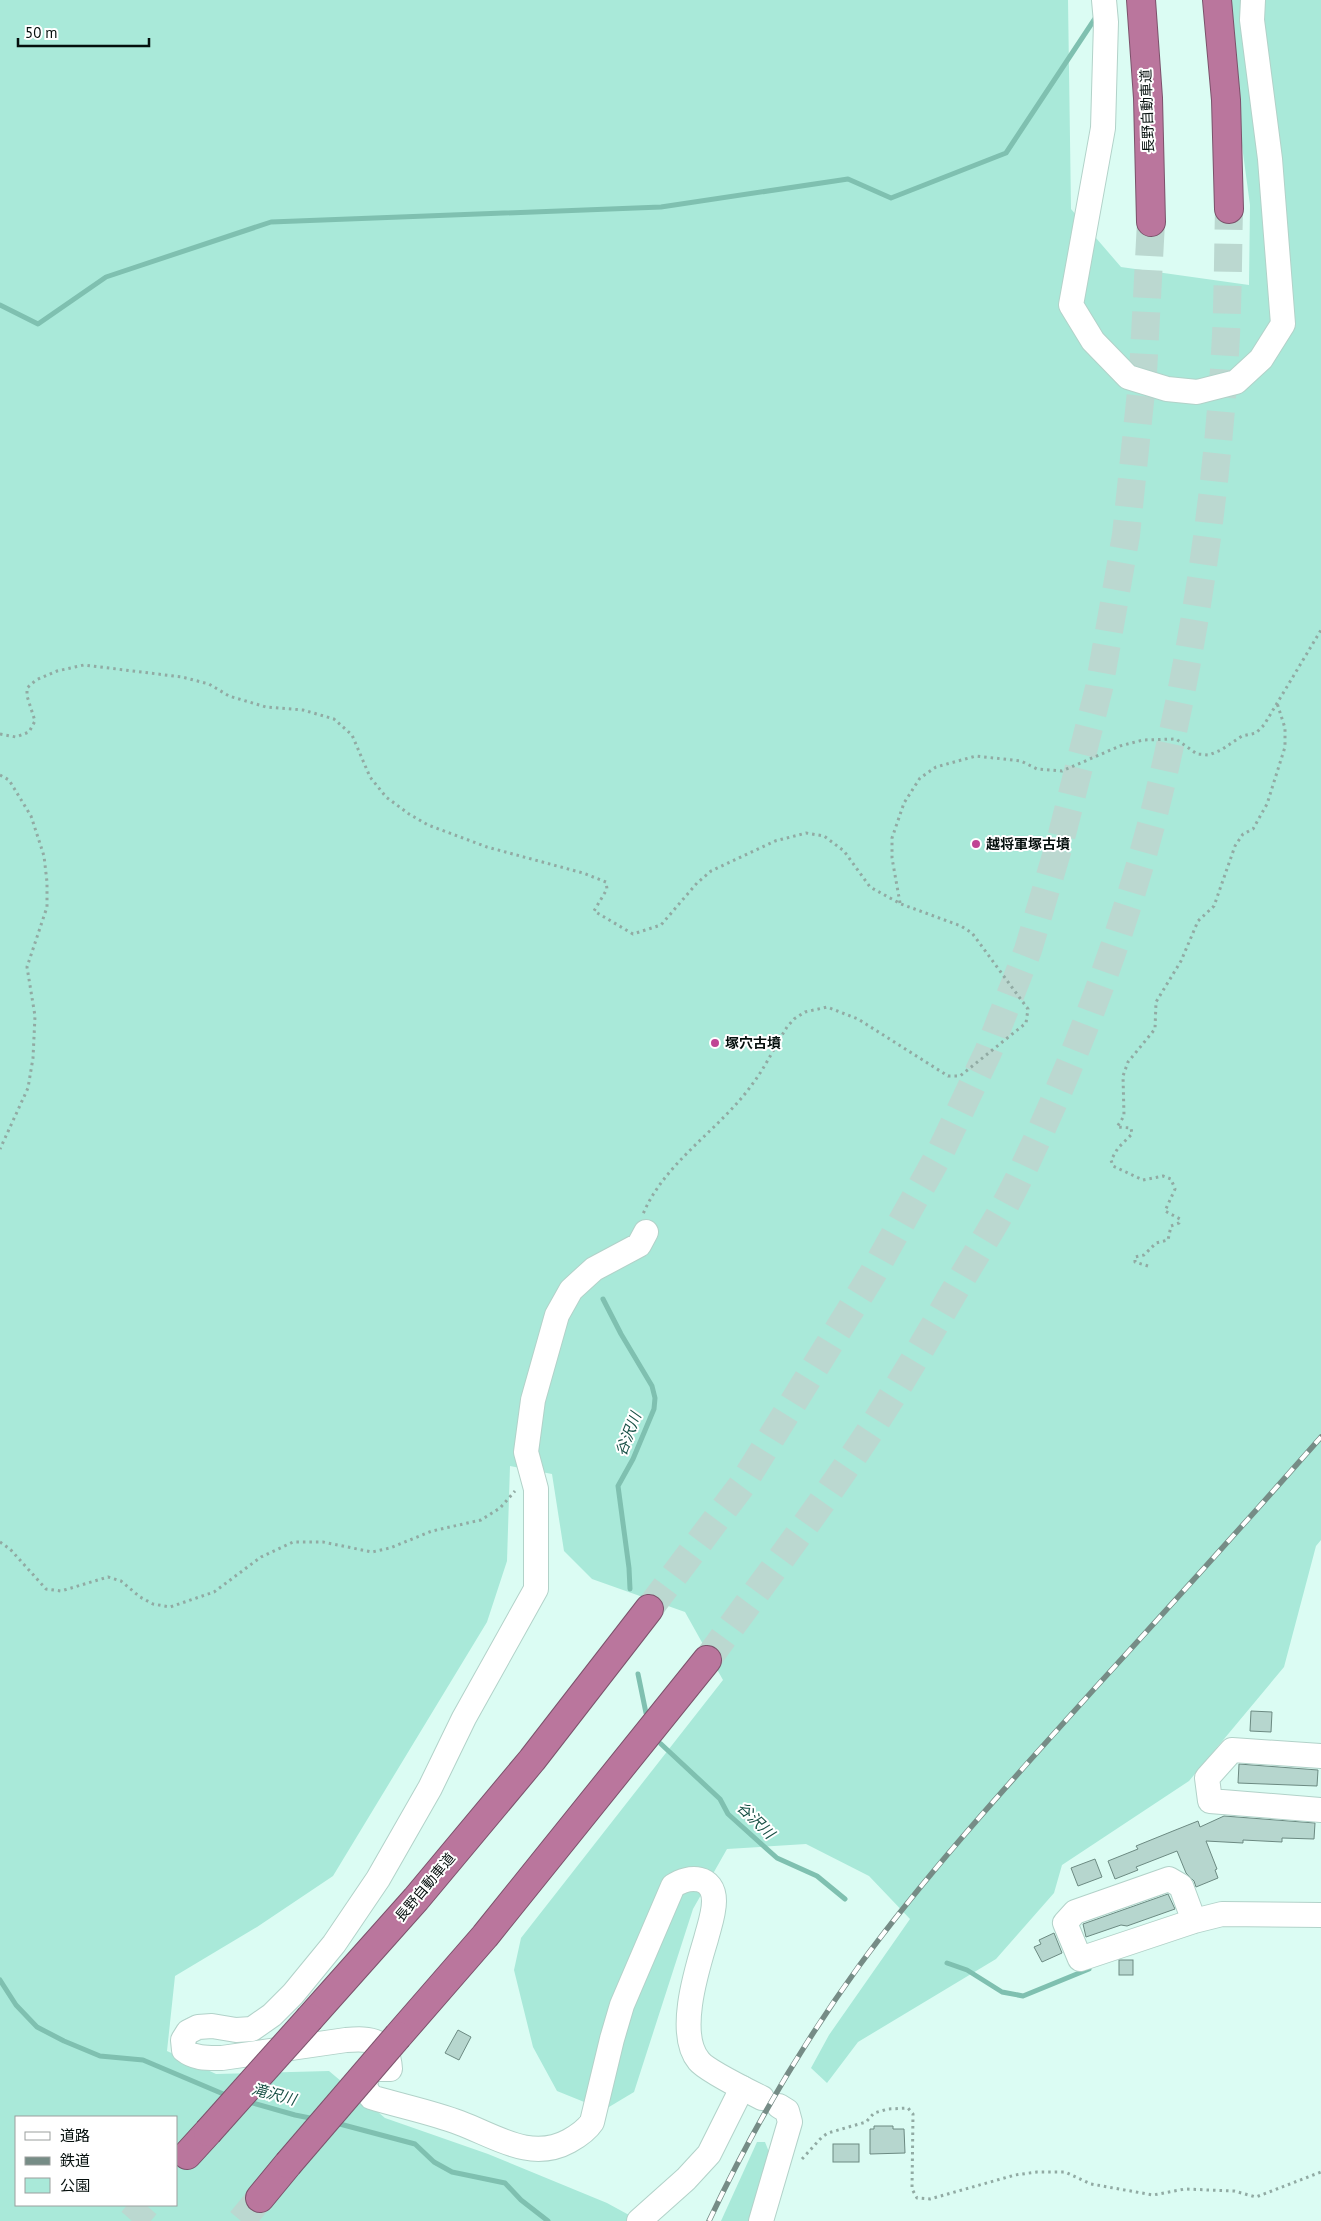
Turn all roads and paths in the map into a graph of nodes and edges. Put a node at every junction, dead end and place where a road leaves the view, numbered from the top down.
1 (1104, 0) edge
2 (1141, 0) edge
3 (1218, 0) edge
4 (1253, 0) edge
5 (1229, 209) tunnel mouth
6 (1151, 222) tunnel mouth
7 (1321, 630) edge
8 (1277, 703) junction
9 (0, 734) edge
10 (0, 775) edge
11 (900, 904) junction
12 (0, 1149) edge
13 (646, 1232) joint
14 (1148, 1266) dead end
15 (536, 1489) junction
16 (0, 1542) edge
17 (649, 1609) tunnel mouth
18 (707, 1660) tunnel mouth
19 (1321, 1756) edge
20 (1321, 1810) edge
21 (1321, 1915) edge
22 (1194, 1921) junction
23 (761, 2097) junction
24 (187, 2155) dead end
25 (797, 2164) dead end
26 (1321, 2172) edge
27 (260, 2198) tunnel mouth
28 (639, 2221) edge
29 (761, 2221) edge

1 - 4 street
2 - 6 highway, 長野自動車道
3 - 5 highway
7 - 8 path
8 - 11 path
8 - 14 path
9 - 11 path
10 - 12 path
11 - 13 path
13 - 15 street
15 - 16 path
15 - 23 street
17 - 24 highway, 長野自動車道, bridge
18 - 27 highway, bridge
19 - 20 street
21 - 22 street
22 - 22 street
23 - 28 street
23 - 29 street
25 - 26 path

